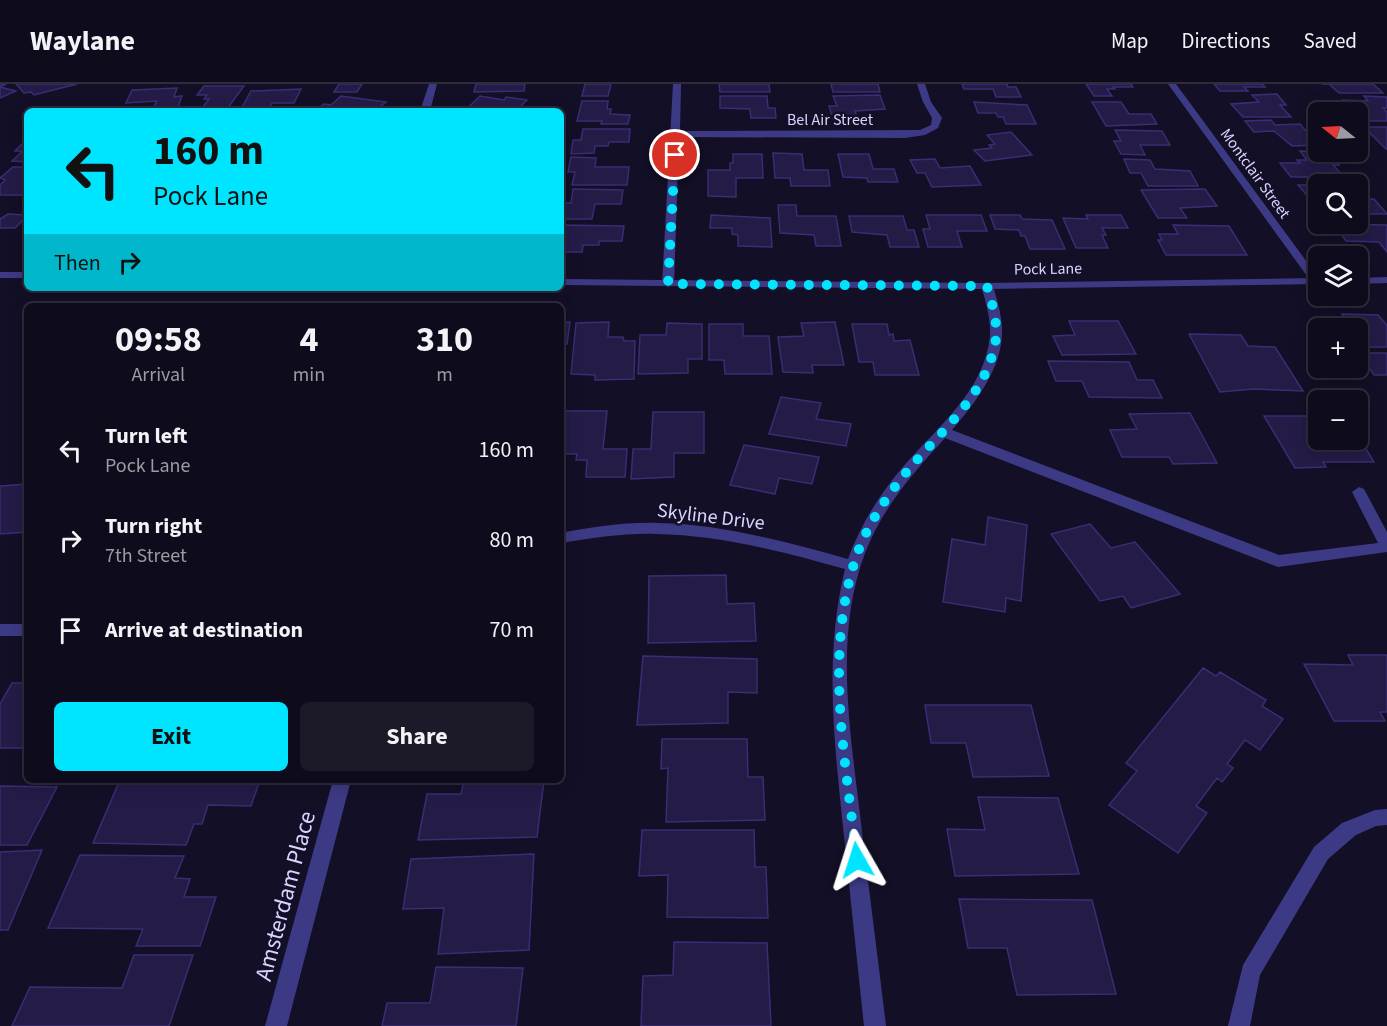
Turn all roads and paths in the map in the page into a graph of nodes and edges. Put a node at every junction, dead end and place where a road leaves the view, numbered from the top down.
1 (433, 84) edge
2 (677, 84) edge
3 (921, 84) edge
4 (1172, 84) edge
5 (426, 108) edge
6 (676, 134) junction
7 (1308, 268) edge
8 (0, 275) edge
9 (24, 275) edge
10 (1368, 280) edge
11 (1387, 280) edge
12 (1308, 281) edge
13 (564, 282) edge
14 (668, 284) junction
15 (987, 286) junction
16 (943, 432) junction
17 (1359, 492) dead end
18 (564, 538) edge
19 (1387, 547) edge
20 (853, 566) junction
21 (0, 630) edge
22 (24, 630) edge
23 (341, 783) edge
24 (1387, 817) edge
25 (276, 1026) edge
26 (875, 1026) edge
27 (1239, 1026) edge

1 - 5 street
2 - 6 street
3 - 6 street, Bel Air Street
4 - 7 street, Montclair Street
6 - 14 street
8 - 9 street
10 - 11 street
12 - 15 street, Pock Lane
13 - 14 street, Pock Lane
14 - 15 street, Pock Lane
15 - 16 street
16 - 19 street
16 - 20 street
17 - 19 street
18 - 20 street, Skyline Drive
20 - 26 street
21 - 22 street
23 - 25 street, Amsterdam Place
24 - 27 street

